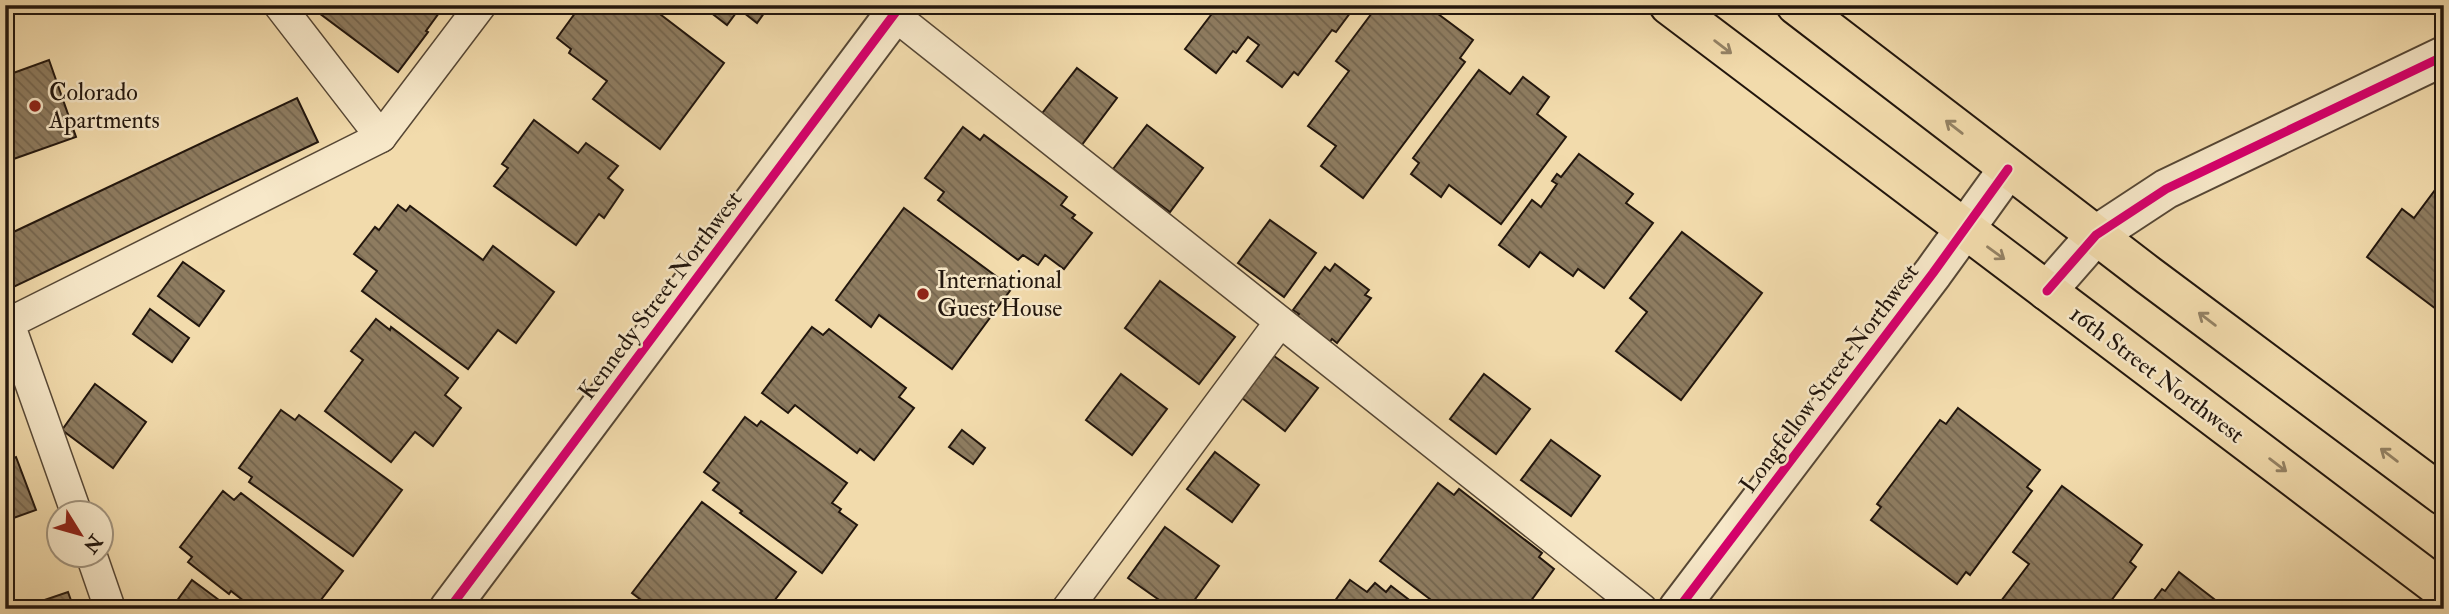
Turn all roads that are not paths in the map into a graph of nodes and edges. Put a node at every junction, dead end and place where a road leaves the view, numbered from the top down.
1 (279, 5) edge
2 (481, 5) edge
3 (1669, 5) edge
4 (1796, 5) edge
5 (897, 10) edge
6 (2444, 56) edge
7 (381, 137) junction
8 (2008, 169) junction
9 (1965, 230) junction
10 (2095, 234) junction
11 (2048, 291) junction
12 (1280, 322) junction
13 (2444, 496) edge
14 (71, 498) edge
15 (96, 568) edge
16 (2444, 591) edge
17 (110, 609) edge
18 (449, 609) edge
19 (1067, 609) edge
20 (1642, 609) edge
21 (1678, 609) edge

1 - 7 lane
2 - 7 lane
3 -> 9 main road, 16th Street Northwest
8 -> 4 main road
5 - 12 lane
5 - 18 street, Kennedy Street Northwest
6 - 10 street
7 - 14 lane
8 - 9 street, Longfellow Street Northwest
8 - 10 main road
9 -> 11 main road, 16th Street Northwest
9 - 21 street, Longfellow Street Northwest
10 - 11 street
13 -> 10 main road
11 -> 16 main road, 16th Street Northwest
12 - 19 lane
12 - 20 lane
15 - 17 lane

